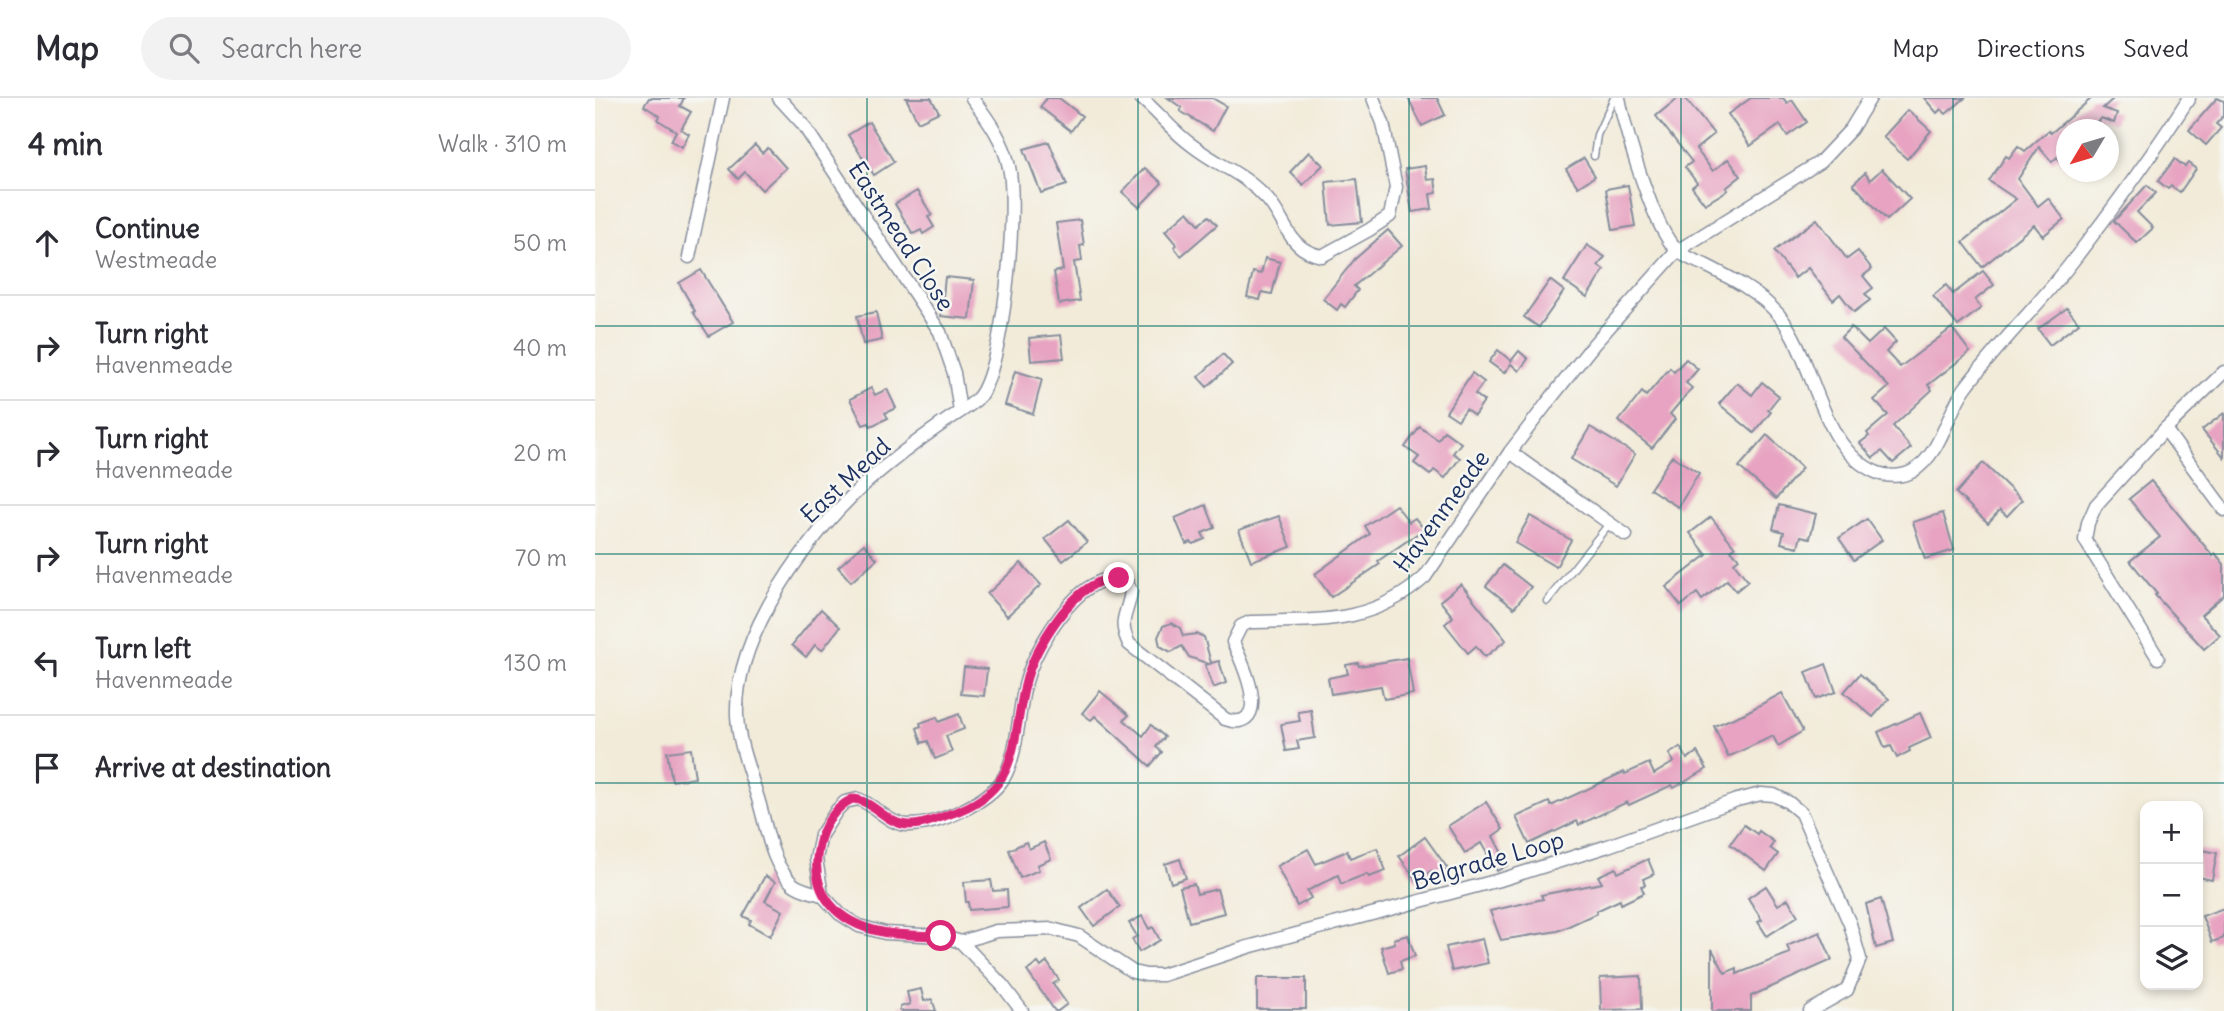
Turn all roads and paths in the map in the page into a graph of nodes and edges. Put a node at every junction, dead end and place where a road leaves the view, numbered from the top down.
1 (723, 98) edge
2 (779, 98) edge
3 (972, 98) edge
4 (1141, 98) edge
5 (1373, 98) edge
6 (1617, 98) edge
7 (1871, 98) edge
8 (2189, 98) edge
9 (1594, 156) dead end
10 (1677, 251) junction
11 (689, 257) dead end
12 (2224, 372) edge
13 (960, 411) junction
14 (2165, 429) junction
15 (1510, 452) junction
16 (2224, 510) edge
17 (1609, 524) junction
18 (1626, 535) dead end
19 (1546, 601) dead end
20 (2158, 658) dead end
21 (822, 895) junction
22 (961, 942) junction
23 (1022, 1011) edge
24 (1810, 1011) edge

1 - 11 street
2 - 13 street, Eastmead Close
3 - 13 street, East Mead
4 - 5 street
6 - 9 lane
6 - 10 street
7 - 10 street, Havenmeade
8 - 10 street
10 - 15 street, Havenmeade
12 - 14 street
13 - 21 street, East Mead
14 - 16 street
14 - 20 street
15 - 17 street
15 - 21 street, Havenmeade
17 - 18 street
17 - 19 lane
21 - 22 street, East Mead
22 - 23 street
22 - 24 street, Belgrade Loop

